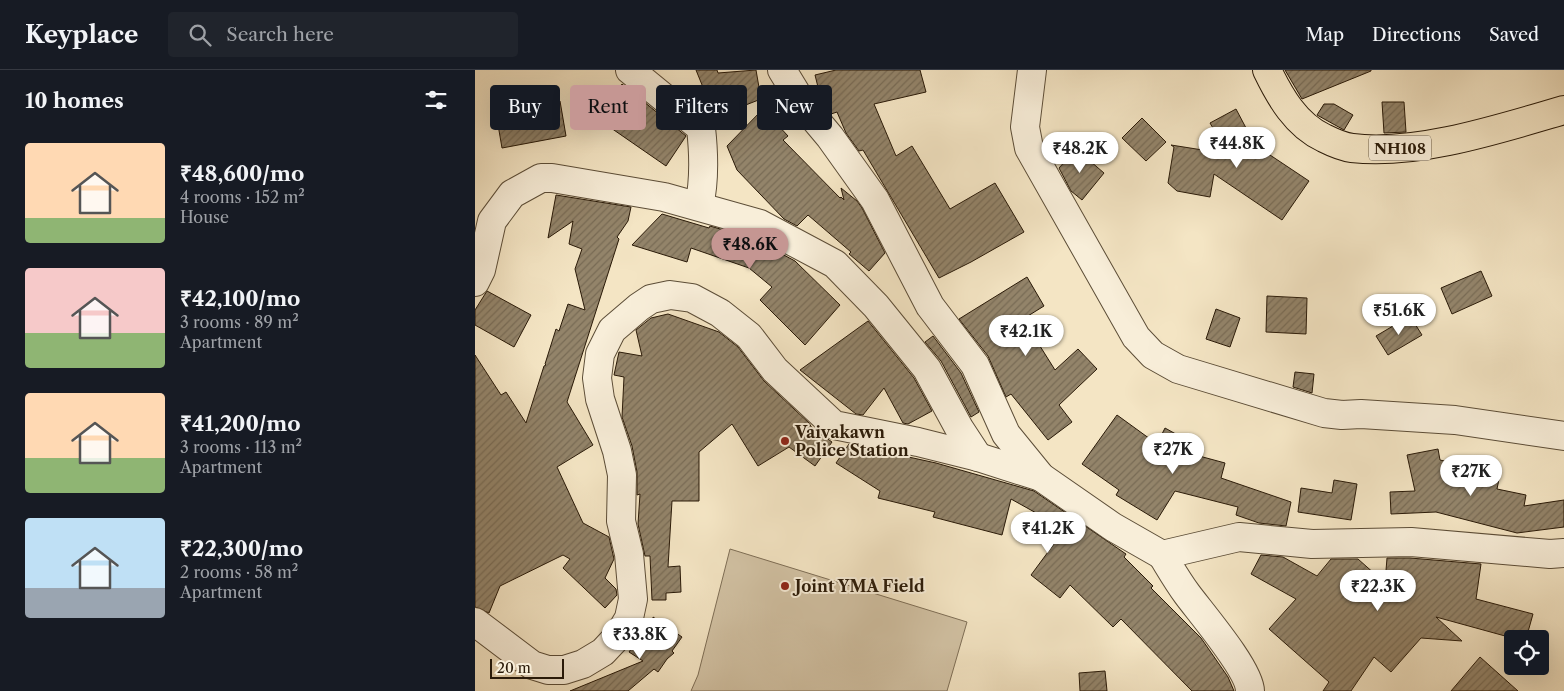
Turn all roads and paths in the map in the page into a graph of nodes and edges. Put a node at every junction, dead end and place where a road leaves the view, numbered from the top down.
1 (629, 70) edge
2 (782, 70) edge
3 (1032, 70) edge
4 (1267, 70) edge
5 (1564, 110) edge
6 (699, 206) junction
7 (475, 282) edge
8 (1564, 436) edge
9 (978, 458) junction
10 (1041, 477) junction
11 (1564, 553) edge
12 (1162, 555) junction
13 (475, 622) edge
14 (1250, 691) edge

1 - 6 street
2 - 10 street
3 - 8 street
4 - 5 highway, NH108
6 - 7 street
6 - 9 street
9 - 10 street
9 - 13 street
10 - 12 street
11 - 12 street
12 - 14 street

